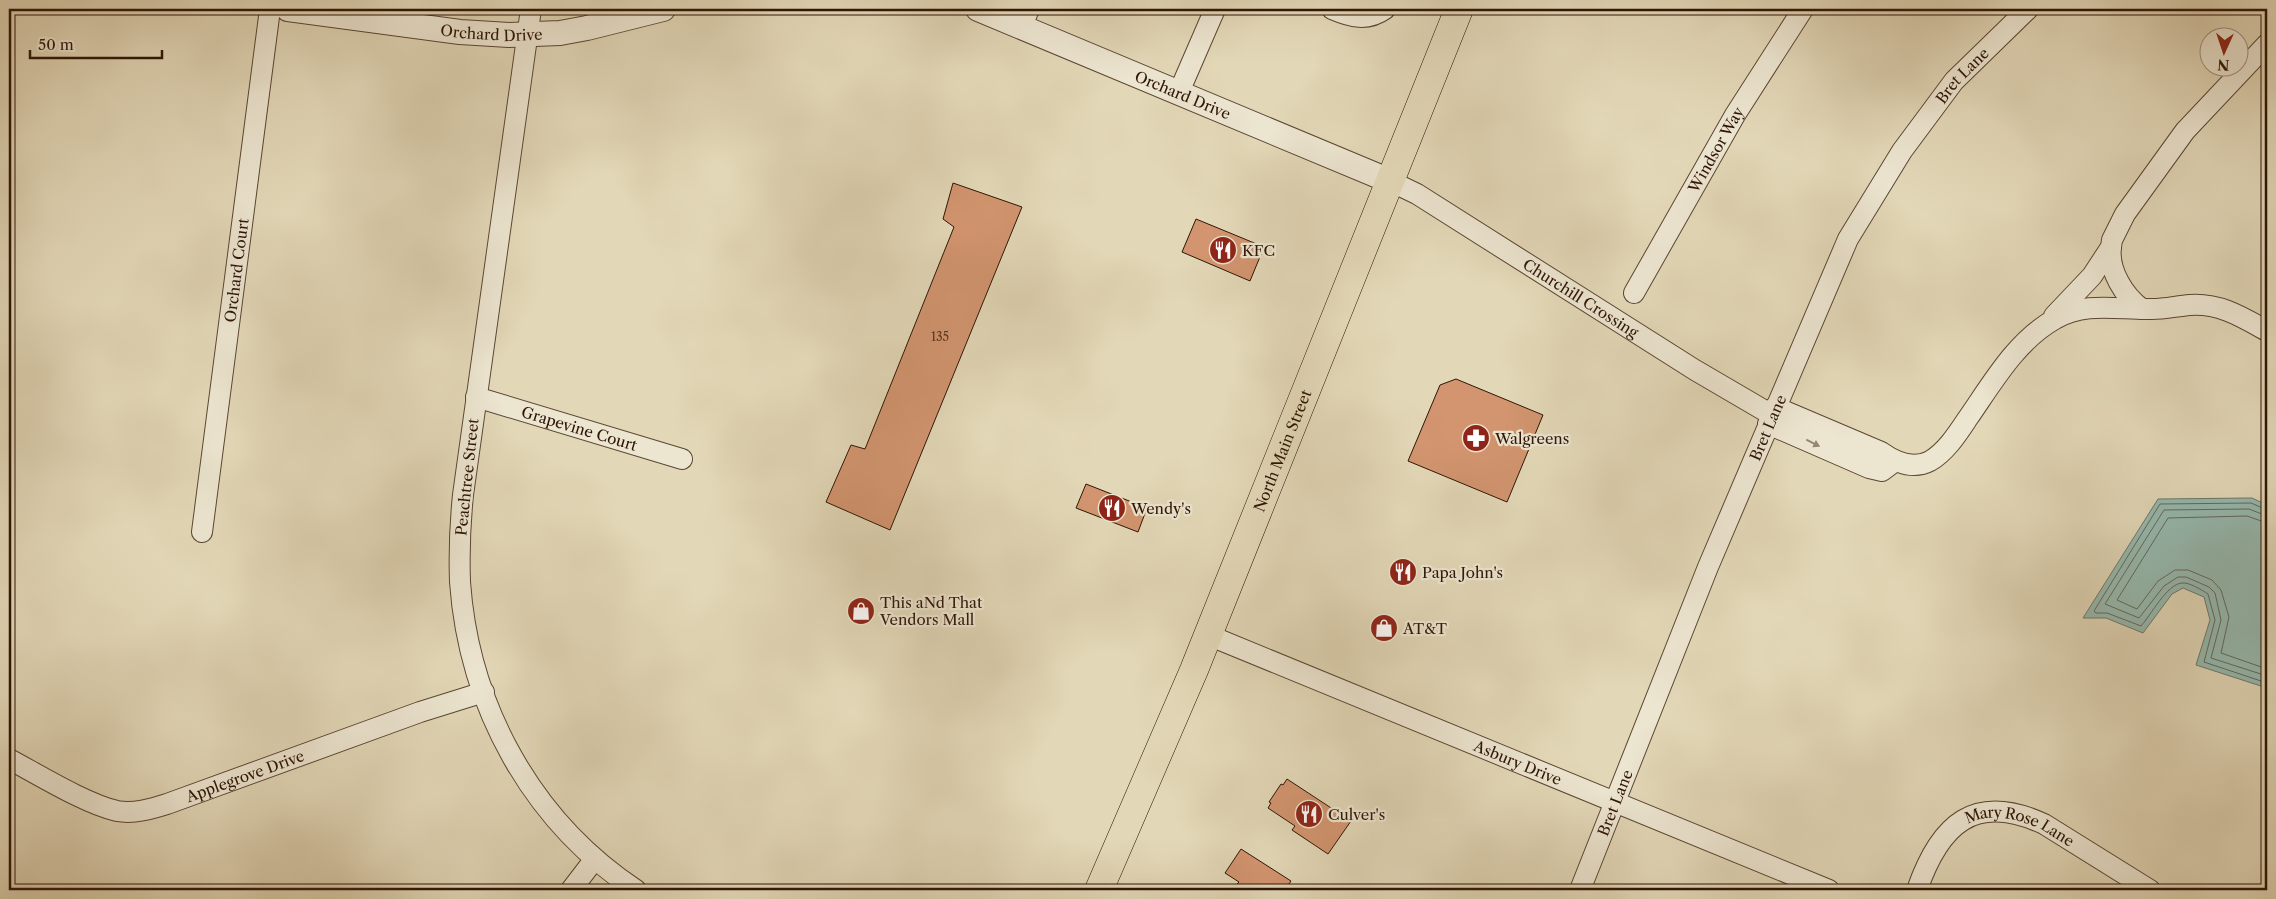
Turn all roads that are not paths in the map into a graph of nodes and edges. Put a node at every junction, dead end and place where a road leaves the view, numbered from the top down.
1 (270, 9) edge
2 (288, 9) edge
3 (531, 9) edge
4 (663, 9) edge
5 (978, 9) edge
6 (1215, 9) edge
7 (1332, 9) edge
8 (1385, 9) edge
9 (1459, 9) edge
10 (1802, 9) edge
11 (2017, 13) edge
12 (1025, 17) edge
13 (527, 35) junction
14 (2267, 44) edge
15 (1178, 92) junction
16 (1390, 180) junction
17 (2111, 247) junction
18 (1634, 292) dead end
19 (2142, 309) junction
20 (2040, 329) junction
21 (2267, 331) edge
22 (476, 397) junction
23 (1772, 415) junction
24 (682, 459) dead end
25 (202, 532) dead end
26 (1208, 635) junction
27 (484, 692) junction
28 (9, 759) edge
29 (1614, 803) junction
30 (594, 860) junction
31 (2139, 887) edge
32 (571, 890) edge
33 (636, 890) edge
34 (1099, 890) edge
35 (1580, 890) edge
36 (1828, 890) edge
37 (1918, 890) edge

1 - 25 street, Orchard Court
2 - 13 street, Orchard Drive
3 - 13 street, Peachtree Street
4 - 13 street, Orchard Drive
5 - 12 street, Orchard Drive
6 - 15 street
7 - 8 street
9 - 16 main road, North Main Street
10 - 18 street, Windsor Way
11 - 23 street, Bret Lane
12 - 15 street, Orchard Drive
13 - 22 street, Peachtree Street
14 - 17 street
15 - 16 street, Orchard Drive
16 - 23 street, Churchill Crossing
16 - 26 main road, North Main Street
17 - 19 street
17 - 20 street
19 - 20 street
19 - 21 street
20 - 23 street, Churchill Crossing
22 - 24 street, Grapevine Court
22 - 27 street, Peachtree Street
23 - 29 street, Bret Lane
26 - 29 street, Asbury Drive
26 - 34 main road, North Main Street
27 - 28 street, Applegrove Drive
27 - 30 street, Peachtree Street
29 - 35 street, Bret Lane
29 - 36 street, Asbury Drive
30 - 32 street
30 - 33 street, Peachtree Street
31 - 37 street, Mary Rose Lane

